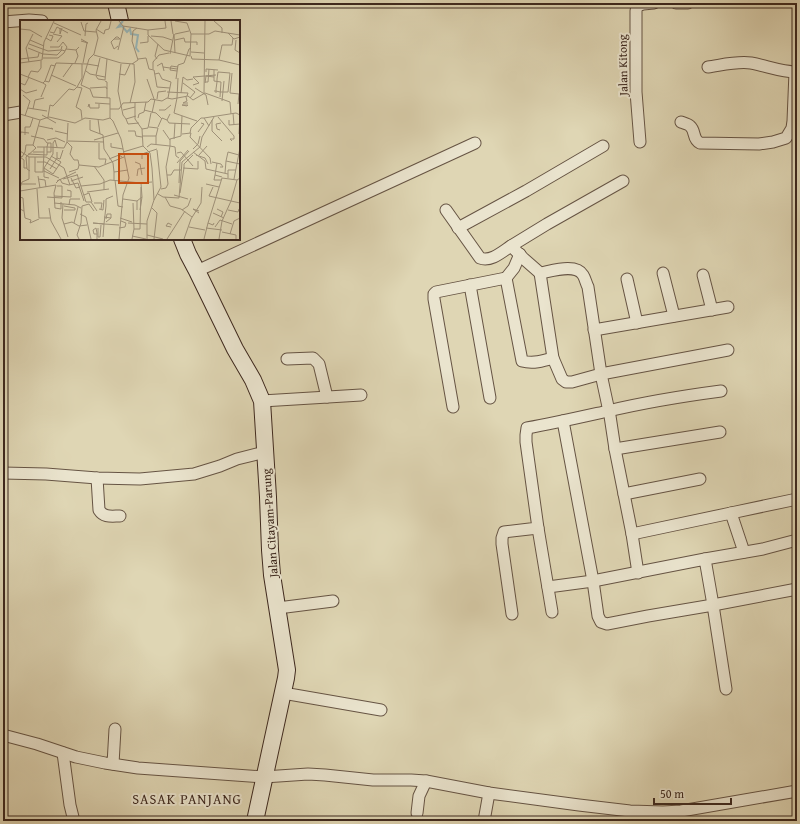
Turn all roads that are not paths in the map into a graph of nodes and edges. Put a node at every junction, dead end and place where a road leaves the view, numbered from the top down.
1 (116, 3) edge
2 (654, 3) edge
3 (676, 3) edge
4 (688, 3) edge
5 (120, 20) edge
6 (20, 21) edge
7 (3, 22) edge
8 (708, 67) dead end
9 (796, 72) edge
10 (795, 109) edge
11 (20, 112) edge
12 (3, 115) edge
13 (681, 122) dead end
14 (640, 142) dead end
15 (476, 143) dead end
16 (603, 146) dead end
17 (623, 181) dead end
18 (446, 210) dead end
19 (458, 228) junction
20 (182, 240) edge
21 (511, 246) junction
22 (522, 257) junction
23 (537, 270) junction
24 (198, 271) junction
25 (663, 273) dead end
26 (704, 275) dead end
27 (506, 278) junction
28 (627, 279) dead end
29 (470, 284) junction
30 (728, 307) dead end
31 (712, 310) junction
32 (674, 316) junction
33 (637, 323) junction
34 (594, 330) junction
35 (728, 350) dead end
36 (553, 358) junction
37 (287, 359) dead end
38 (601, 374) junction
39 (721, 391) dead end
40 (361, 394) dead end
41 (327, 397) junction
42 (490, 398) dead end
43 (262, 400) junction
44 (453, 407) dead end
45 (609, 410) junction
46 (563, 421) junction
47 (720, 432) dead end
48 (615, 449) junction
49 (265, 452) junction
50 (3, 474) edge
51 (97, 478) junction
52 (700, 479) dead end
53 (624, 494) junction
54 (797, 499) edge
55 (731, 513) junction
56 (120, 516) dead end
57 (538, 528) junction
58 (632, 534) junction
59 (797, 540) edge
60 (744, 552) junction
61 (705, 559) junction
62 (638, 573) junction
63 (593, 581) junction
64 (548, 587) junction
65 (797, 589) edge
66 (333, 601) dead end
67 (713, 605) junction
68 (278, 608) junction
69 (552, 612) dead end
70 (512, 614) dead end
71 (726, 689) dead end
72 (283, 693) junction
73 (381, 710) dead end
74 (115, 729) dead end
75 (3, 735) edge
76 (63, 753) junction
77 (113, 764) junction
78 (264, 777) junction
79 (426, 781) junction
80 (797, 791) edge
81 (488, 793) junction
82 (416, 813) dead end
83 (629, 816) edge
84 (74, 821) edge
85 (255, 821) edge
86 (484, 821) edge

1 - 5 main road
2 - 14 street, Jalan Kitong
3 - 4 street
6 - 7 street
8 - 9 street
9 - 10 street
10 - 13 street
11 - 12 street
15 - 24 street
16 - 19 street
17 - 21 street
18 - 19 street
19 - 21 street
20 - 24 main road, Jalan Citayam-Parung
21 - 22 street
22 - 23 street
22 - 27 street
23 - 34 street
23 - 36 street
24 - 43 main road, Jalan Citayam-Parung
25 - 32 street
26 - 31 street
27 - 29 street
27 - 36 street
28 - 33 street
29 - 42 street
29 - 44 street
30 - 31 street
31 - 32 street
32 - 33 street
33 - 34 street
34 - 38 street
35 - 38 street
36 - 38 street
37 - 41 street
38 - 45 street
39 - 45 street
40 - 41 street
41 - 43 street
43 - 49 main road, Jalan Citayam-Parung
45 - 46 street
45 - 48 street
46 - 57 street
46 - 63 street
47 - 48 street
48 - 53 street
49 - 51 street
49 - 68 main road, Jalan Citayam-Parung
50 - 51 street
51 - 56 street
52 - 53 street
53 - 58 street
54 - 55 street
55 - 58 street
55 - 60 street
57 - 64 street
57 - 70 street
58 - 62 street
59 - 60 street
60 - 61 street
61 - 62 street
61 - 67 street
62 - 63 street
63 - 64 street
63 - 67 street
64 - 69 street
65 - 67 street
66 - 68 street
67 - 71 street
68 - 72 main road, Jalan Citayam-Parung
72 - 73 street
72 - 78 main road, Jalan Citayam-Parung
74 - 77 street
75 - 76 street
76 - 77 street
76 - 84 street
77 - 78 street
78 - 79 street
78 - 85 main road, Jalan Citayam-Parung
79 - 81 street
79 - 82 street
80 - 83 street
81 - 83 street
81 - 86 street

